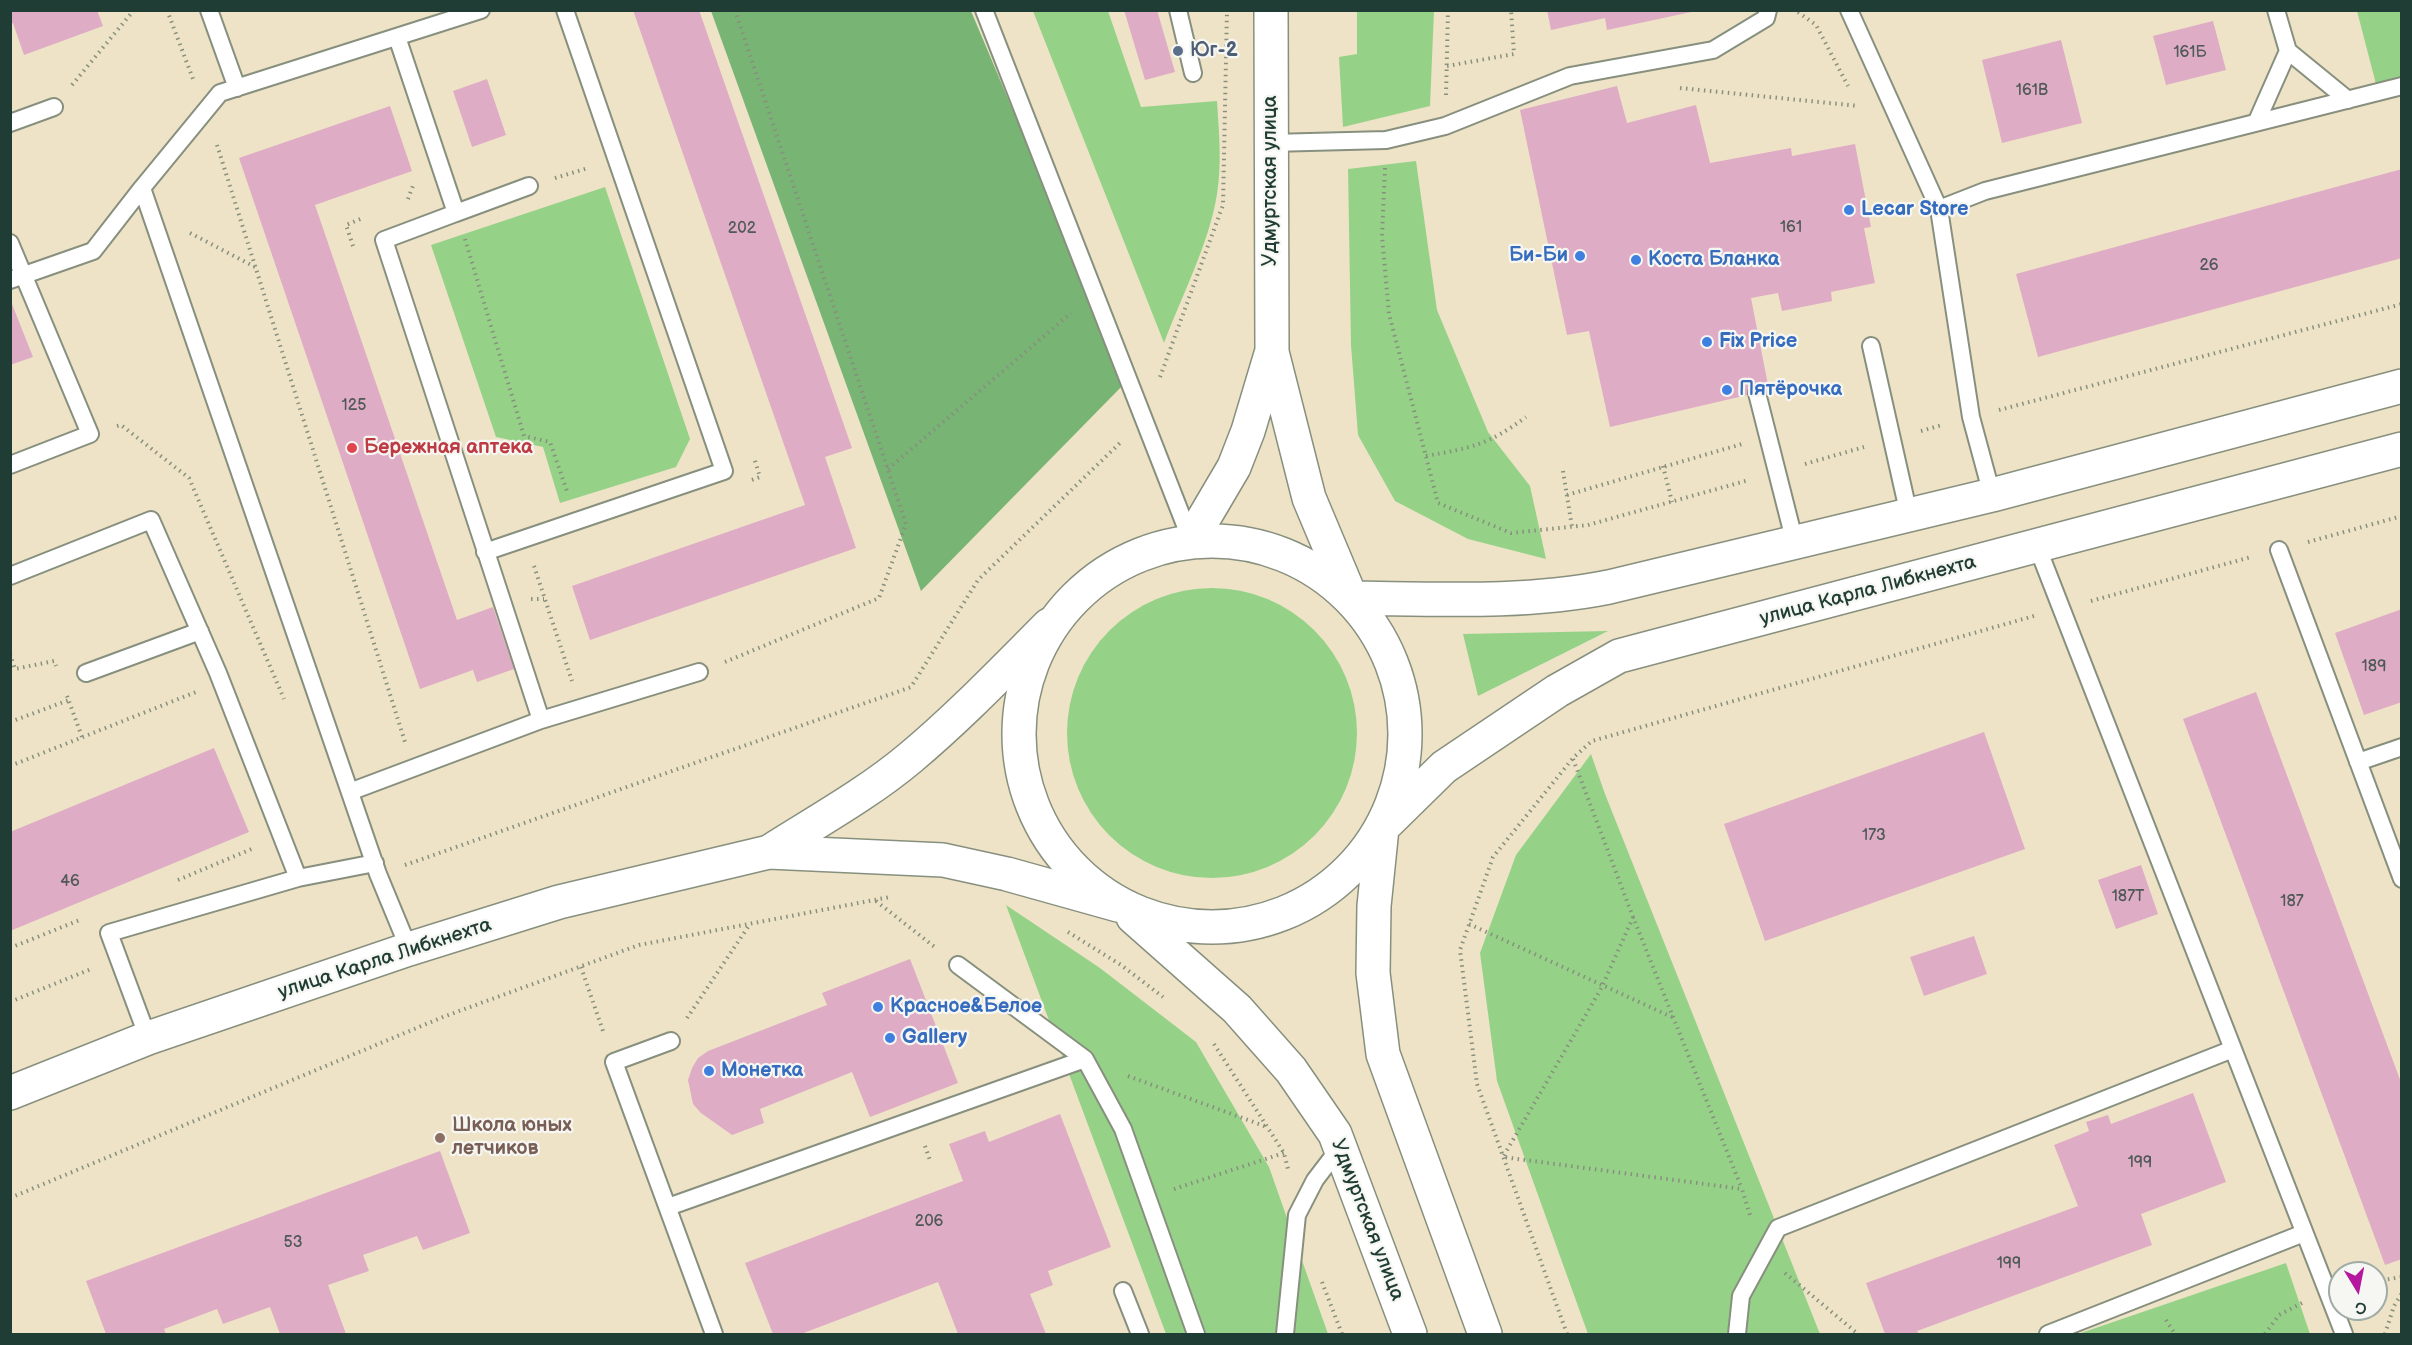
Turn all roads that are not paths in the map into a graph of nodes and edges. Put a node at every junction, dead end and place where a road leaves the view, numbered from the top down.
1 (209, 10) edge
2 (481, 10) edge
3 (565, 10) edge
4 (984, 10) edge
5 (1178, 10) edge
6 (1271, 10) edge
7 (1768, 10) edge
8 (1849, 10) edge
9 (2276, 10) edge
10 (397, 37) junction
11 (2288, 51) junction
12 (1192, 73) dead end
13 (2402, 86) edge
14 (237, 88) junction
15 (2348, 100) junction
16 (54, 107) road end
17 (2257, 121) junction
18 (10, 123) edge
19 (1271, 143) junction
20 (528, 186) dead end
21 (142, 188) junction
22 (1939, 209) junction
23 (456, 213) junction
24 (10, 243) edge
25 (17, 278) edge
26 (1871, 346) dead end
27 (1272, 352) junction
28 (2402, 386) edge
29 (1757, 393) dead end
30 (2402, 449) edge
31 (10, 465) edge
32 (1992, 495) junction
33 (1909, 515) junction
34 (1191, 540) junction
35 (1795, 543) junction
36 (2037, 546) junction
37 (2279, 550) road end
38 (485, 552) junction
39 (10, 576) edge
40 (1351, 598) junction
41 (1049, 625) junction
42 (200, 631) junction
43 (699, 672) road end
44 (86, 673) dead end
45 (541, 720) junction
46 (2402, 747) edge
47 (2358, 762) junction
48 (351, 791) junction
49 (1382, 828) junction
50 (769, 852) junction
51 (375, 863) junction
52 (298, 878) junction
53 (2402, 879) edge
54 (1118, 905) junction
55 (409, 949) junction
56 (958, 965) road end
57 (148, 1038) junction
58 (671, 1041) road end
59 (2233, 1049) junction
60 (1085, 1059) junction
61 (10, 1093) edge
62 (1341, 1146) junction
63 (668, 1207) junction
64 (2304, 1233) junction
65 (1123, 1291) dead end
66 (714, 1335) edge
67 (1140, 1335) edge
68 (1196, 1335) edge
69 (1285, 1335) edge
70 (1410, 1335) edge
71 (1485, 1335) edge
72 (1737, 1335) edge
73 (2048, 1335) edge
74 (2344, 1335) edge

1 - 14 lane
2 - 10 lane
3 - 38 lane
4 - 34 lane
5 - 12 lane
6 - 19 main road, Удмуртская улица
7 - 19 lane
8 - 22 lane
9 - 11 lane
10 - 14 lane
10 - 23 lane
11 - 15 lane
11 - 17 lane
13 - 15 lane
14 - 21 lane
15 - 17 lane
16 - 18 lane
17 - 22 lane
19 - 27 main road, Удмуртская улица
20 - 23 lane
21 - 25 lane
21 - 48 lane
22 - 32 lane
23 - 38 lane
24 - 25 lane
25 - 31 lane
26 - 33 lane
27 - 34 main road, Удмуртская улица
27 - 40 main road, Удмуртская улица
28 - 32 main road
29 - 35 lane
30 - 36 main road, улица Карла Либкнехта
32 - 33 main road
33 - 35 main road
34 - 40 main road, улица Карла Либкнехта
34 - 41 main road, улица Карла Либкнехта
35 - 40 main road
36 - 49 main road, улица Карла Либкнехта
36 - 59 lane
37 - 47 lane
38 - 45 lane
39 - 42 lane
40 - 49 main road
41 - 50 main road, улица Карла Либкнехта
41 - 54 main road, Удмуртская улица
42 - 44 lane
42 - 52 lane
43 - 45 lane
45 - 48 lane
46 - 47 lane
47 - 53 lane
48 - 51 lane
49 - 54 main road, улица Карла Либкнехта
49 - 71 main road
50 - 54 main road, улица Карла Либкнехта
50 - 55 main road, улица Карла Либкнехта
51 - 52 lane
51 - 55 lane
52 - 57 lane
54 - 62 main road, Удмуртская улица
55 - 57 main road, улица Карла Либкнехта
56 - 60 lane
57 - 61 main road, улица Карла Либкнехта
58 - 63 lane
59 - 64 lane
59 - 72 lane
60 - 63 lane
60 - 68 lane
62 - 69 lane
62 - 70 main road, Удмуртская улица
63 - 66 lane
64 - 73 lane
64 - 74 lane
65 - 67 lane

